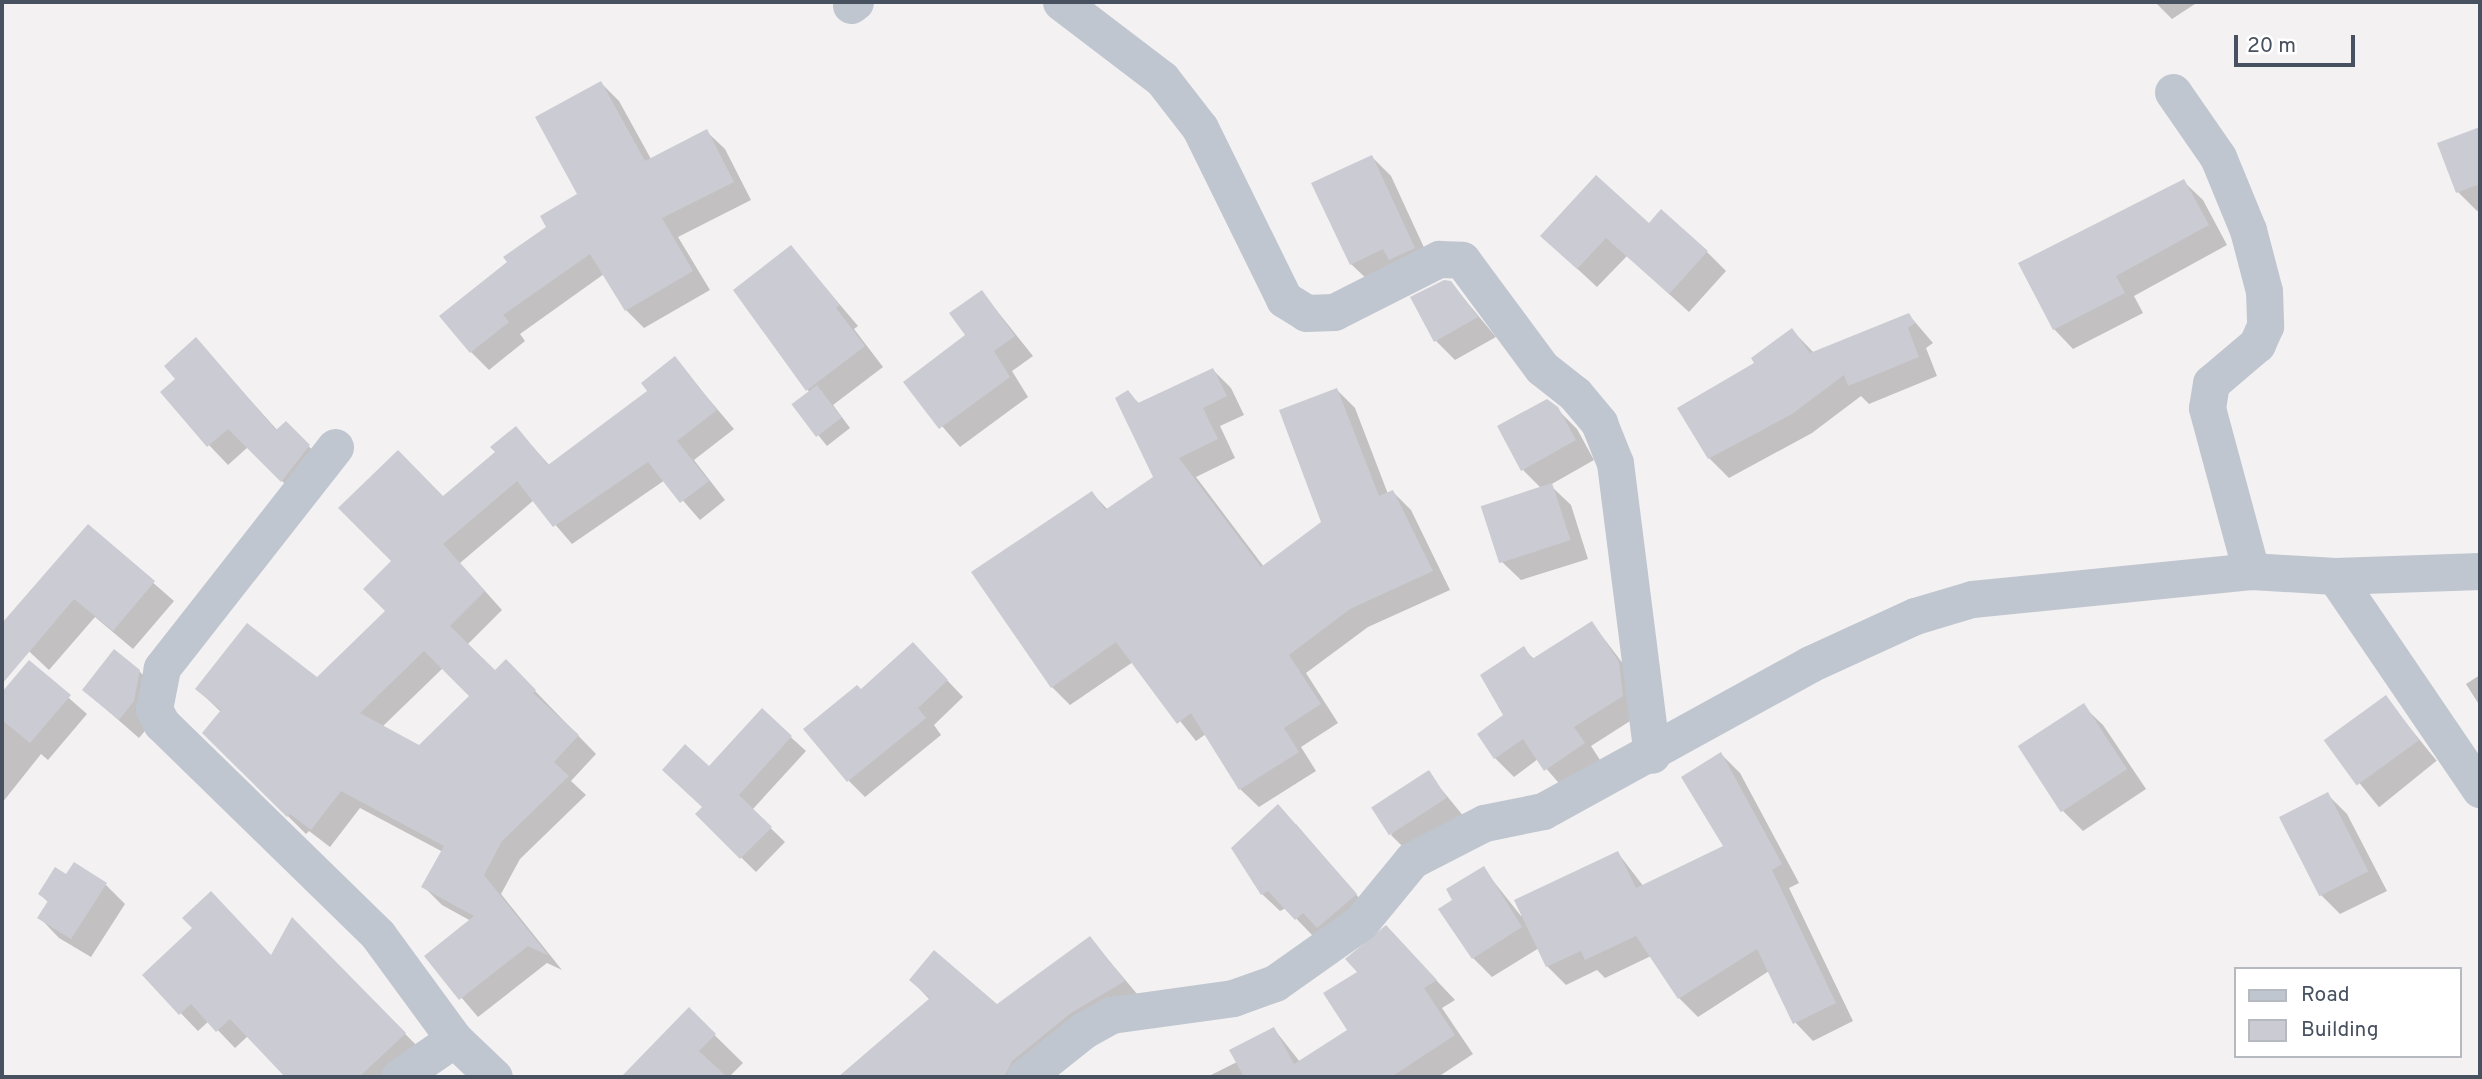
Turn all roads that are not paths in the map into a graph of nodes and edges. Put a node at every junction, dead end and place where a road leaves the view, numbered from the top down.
1 (1061, 2) edge
2 (2173, 92) dead end
3 (335, 447) dead end
4 (2480, 570) edge
5 (2250, 571) junction
6 (2334, 576) junction
7 (1652, 755) junction
8 (2480, 789) edge
9 (454, 1039) junction
10 (400, 1077) edge
11 (494, 1077) edge
12 (1025, 1077) edge

1 - 7 street
2 - 5 street
3 - 9 street
4 - 6 street
5 - 6 street
5 - 7 street
6 - 8 street
7 - 12 street
9 - 10 street
9 - 11 street

